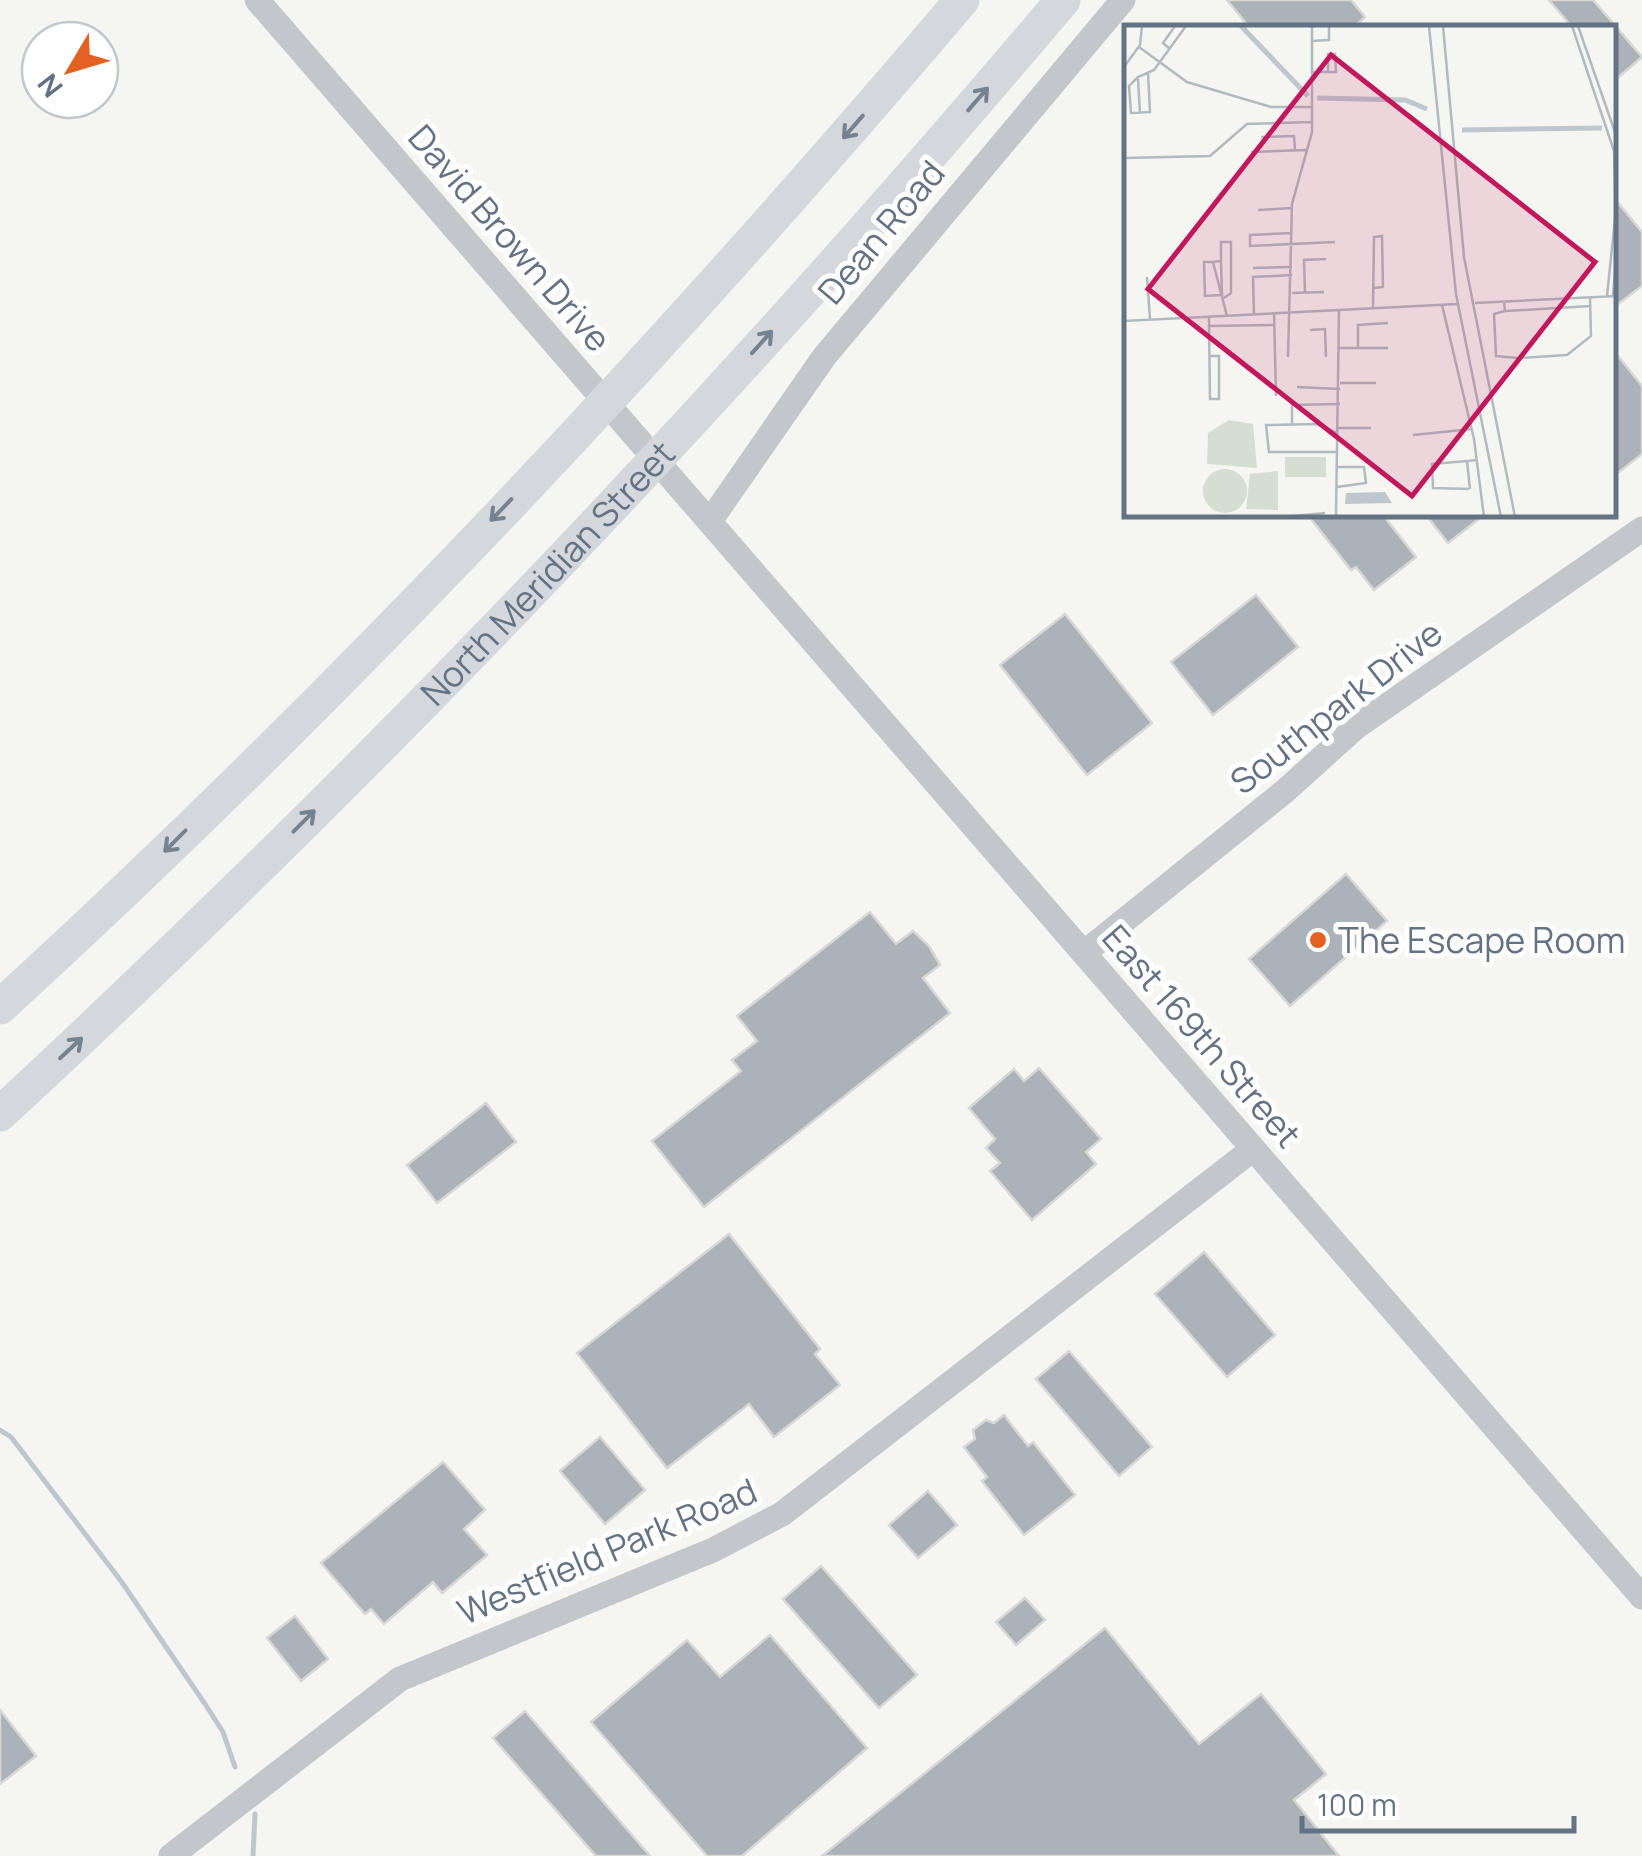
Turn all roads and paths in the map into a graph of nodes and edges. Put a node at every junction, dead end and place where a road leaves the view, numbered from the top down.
1 (258, 0) edge
2 (962, 0) edge
3 (1064, 0) edge
4 (1123, 0) edge
5 (710, 521) junction
6 (1642, 528) edge
7 (1084, 953) junction
8 (0, 1007) edge
9 (0, 1114) edge
10 (1254, 1149) junction
11 (1642, 1597) edge
12 (171, 1856) edge

1 - 5 street, David Brown Drive
2 -> 8 highway
9 -> 3 highway, North Meridian Street
4 - 5 street, Dean Road
5 - 7 street, East 169th Street
6 - 7 street, Southpark Drive
7 - 10 street, East 169th Street
10 - 11 street, East 169th Street
10 - 12 street, Westfield Park Road

